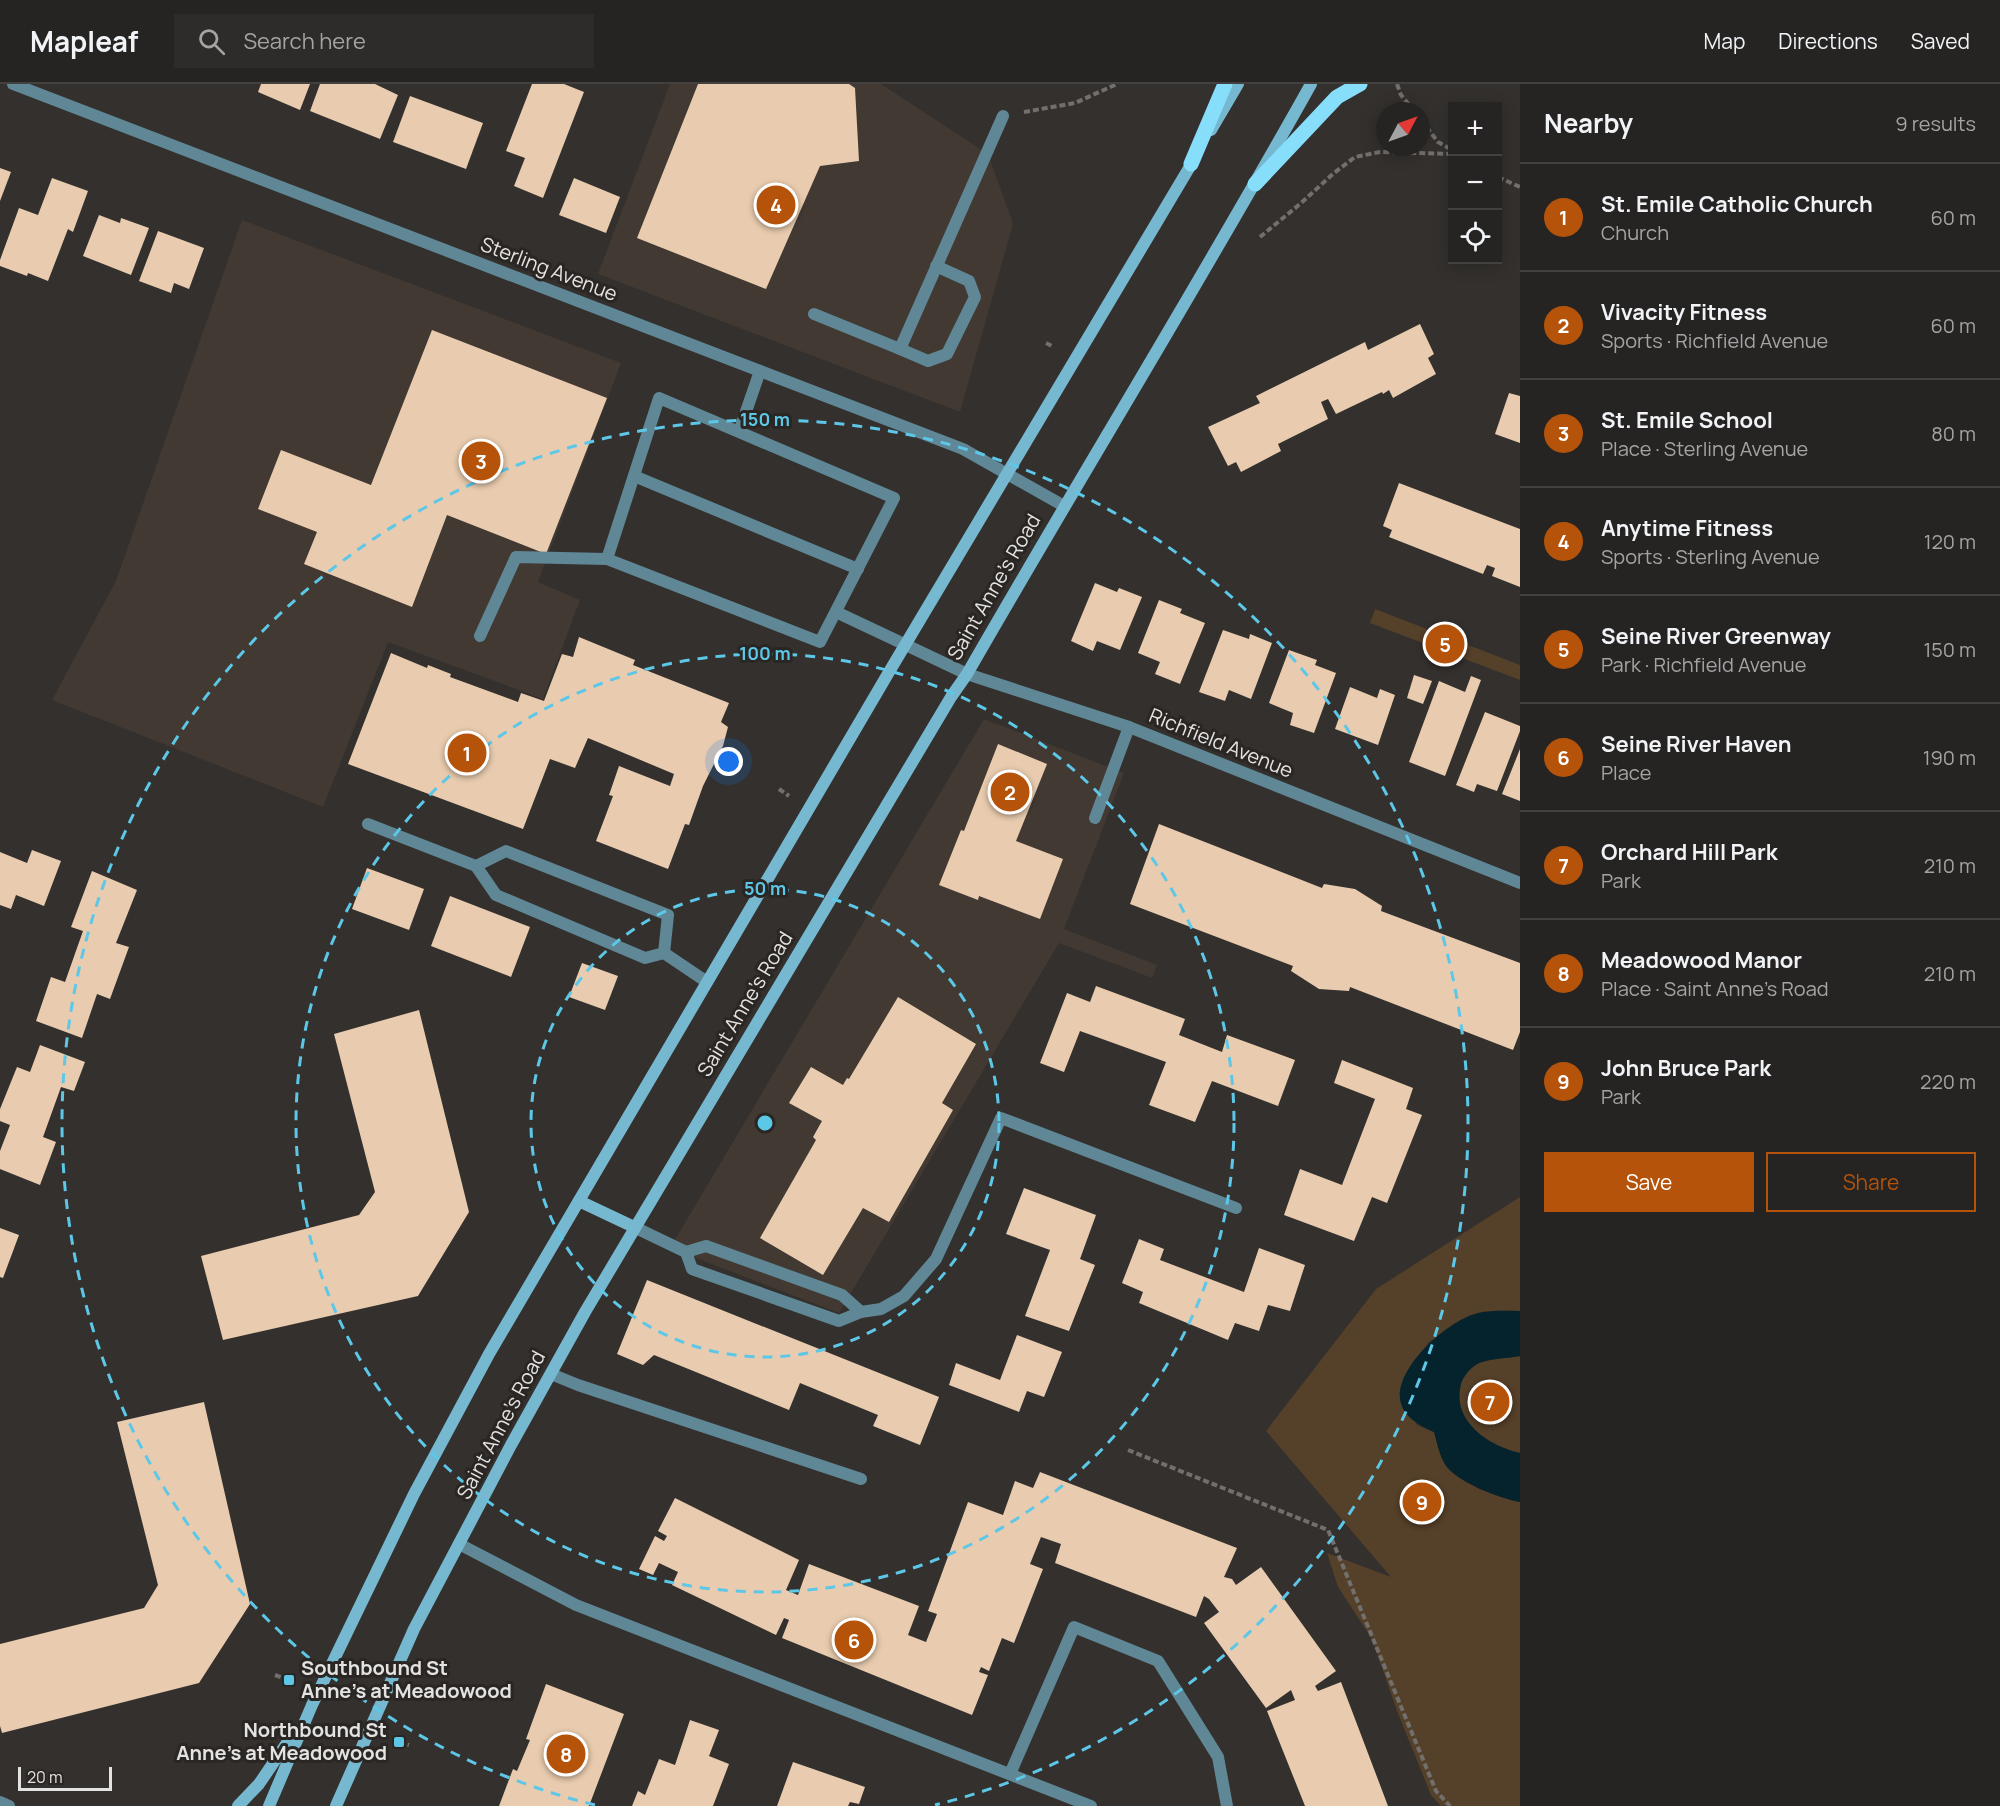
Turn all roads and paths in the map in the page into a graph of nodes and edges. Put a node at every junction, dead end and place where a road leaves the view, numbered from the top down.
1 (13, 84) edge
2 (1117, 84) edge
3 (1225, 84) edge
4 (1239, 84) edge
5 (1311, 84) edge
6 (1360, 84) edge
7 (1397, 84) edge
8 (1407, 102) edge
9 (1003, 116) joint
10 (1430, 132) edge
11 (1448, 149) edge
12 (1448, 152) edge
13 (1191, 164) junction
14 (1502, 179) edge
15 (1255, 184) junction
16 (1520, 187) edge
17 (1260, 237) dead end
18 (936, 266) junction
19 (814, 314) dead end
20 (1046, 343) dead end
21 (1054, 347) dead end
22 (900, 349) junction
23 (760, 371) junction
24 (738, 432) junction
25 (1008, 475) junction
26 (634, 476) junction
27 (1064, 506) junction
28 (607, 559) junction
29 (858, 569) junction
30 (836, 612) junction
31 (480, 636) dead end
32 (906, 645) junction
33 (967, 674) junction
34 (1129, 727) junction
35 (779, 789) dead end
36 (789, 796) dead end
37 (1095, 818) dead end
38 (368, 824) dead end
39 (476, 866) junction
40 (1520, 883) edge
41 (664, 953) junction
42 (707, 982) junction
43 (579, 1201) junction
44 (1236, 1208) dead end
45 (634, 1227) junction
46 (686, 1252) junction
47 (861, 1312) junction
48 (551, 1374) junction
49 (1128, 1450) dead end
50 (861, 1479) dead end
51 (459, 1544) junction
52 (275, 1676) dead end
53 (289, 1680) dead end
54 (312, 1705) junction
55 (399, 1742) dead end
56 (409, 1745) dead end
57 (1010, 1774) junction
58 (0, 1802) edge
59 (9, 1806) edge
60 (237, 1806) edge
61 (269, 1806) edge
62 (336, 1806) edge
63 (1091, 1806) edge
64 (1227, 1806) edge
65 (1450, 1806) edge

1 - 23 street, Sterling Avenue
2 - 9 path
3 - 13 main road
4 - 13 main road
5 - 15 main road, Saint Anne's Road
6 - 15 main road
7 - 8 path
9 - 18 street
10 - 11 path
12 - 17 path
13 - 25 main road
14 - 16 path
15 - 27 main road, Saint Anne's Road
18 - 22 street
18 - 22 street
19 - 22 street
20 - 21 path
23 - 24 street
23 - 25 street, Sterling Avenue
24 - 26 street
24 - 29 street
25 - 27 street, Sterling Avenue
25 - 32 main road
26 - 28 street
26 - 29 street
27 - 33 main road, Saint Anne's Road
28 - 30 street
28 - 31 street
29 - 30 street
30 - 32 street, Richfield Avenue
32 - 33 street, Richfield Avenue
32 - 42 main road
33 - 34 street, Richfield Avenue
33 - 45 main road, Saint Anne's Road
34 - 37 street
34 - 40 street, Richfield Avenue
35 - 36 path
38 - 39 street
39 - 41 street
39 - 41 street
41 - 42 street
42 - 43 main road
43 - 45 main road
43 - 54 main road
44 - 47 street
45 - 46 street
45 - 48 main road, Saint Anne's Road
46 - 47 street
46 - 47 street
48 - 50 street
48 - 51 main road, Saint Anne's Road
49 - 65 path
51 - 57 street
51 - 62 main road, Saint Anne's Road
52 - 53 path
54 - 60 main road
54 - 61 main road
55 - 56 path
57 - 63 street
57 - 64 street
58 - 59 street

